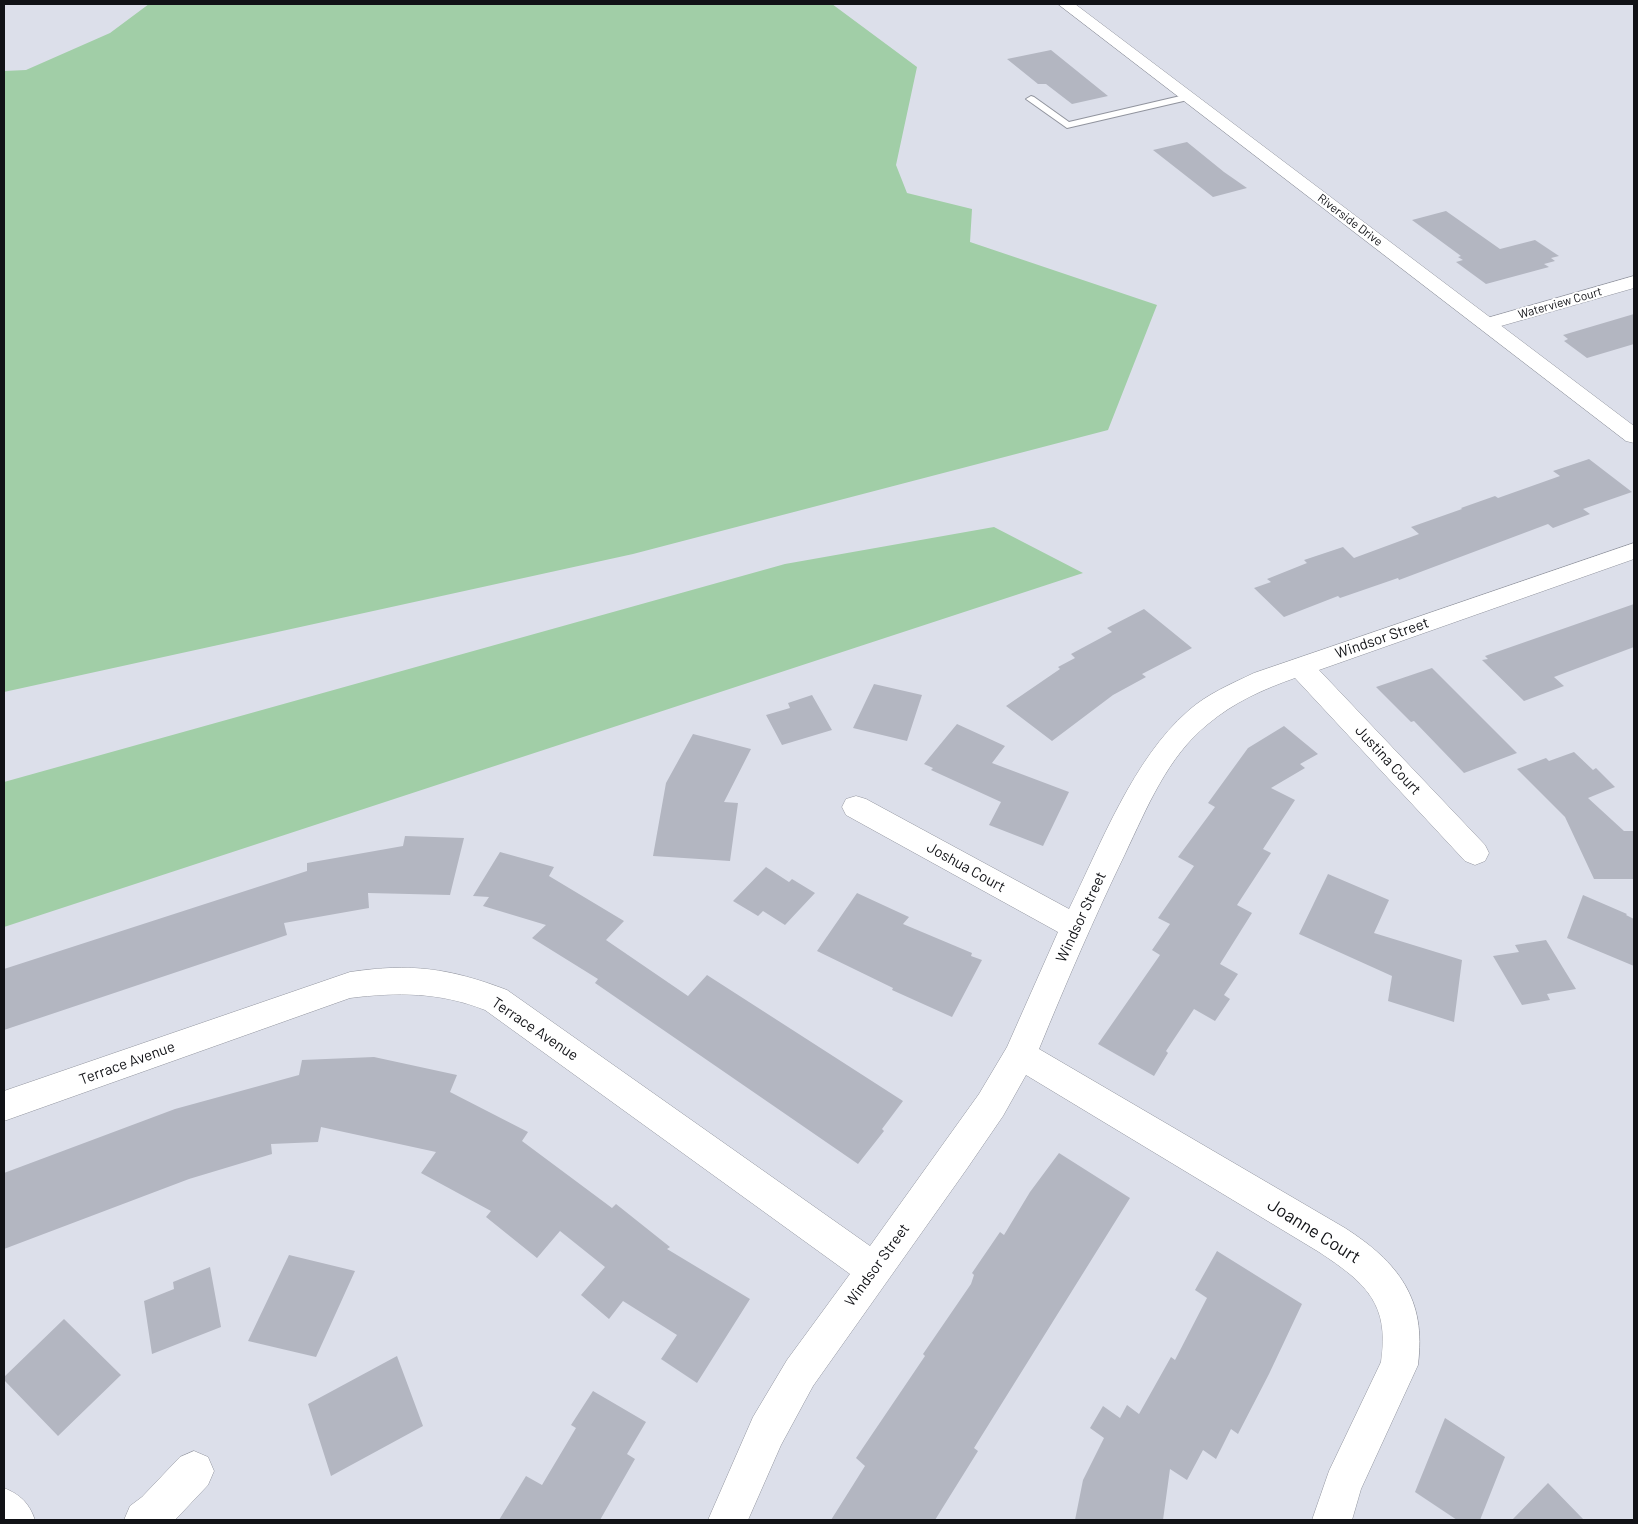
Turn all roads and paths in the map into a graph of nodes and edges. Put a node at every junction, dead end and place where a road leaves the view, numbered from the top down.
1 (1066, 4) edge
2 (1189, 97) junction
3 (1031, 98) dead end
4 (1634, 282) edge
5 (1487, 324) junction
6 (1634, 436) edge
7 (1634, 551) edge
8 (1300, 667) junction
9 (856, 807) dead end
10 (1475, 853) dead end
11 (1075, 927) junction
12 (1020, 1055) junction
13 (4, 1106) edge
14 (874, 1270) junction
15 (194, 1471) dead end
16 (4, 1508) edge
17 (15, 1520) edge
18 (144, 1520) edge
19 (728, 1520) edge
20 (1332, 1520) edge

1 - 2 street, Riverside Drive
2 - 3 lane
2 - 5 street, Riverside Drive
4 - 5 street, Waterview Court
5 - 6 street, Riverside Drive
7 - 8 street, Windsor Street
8 - 10 street, Justina Court
8 - 11 street, Windsor Street
9 - 11 street, Joshua Court
11 - 12 street, Windsor Street
12 - 14 street, Windsor Street
12 - 20 street, Joanne Court
13 - 14 street, Terrace Avenue
14 - 19 street, Windsor Street
15 - 18 street
16 - 17 street

